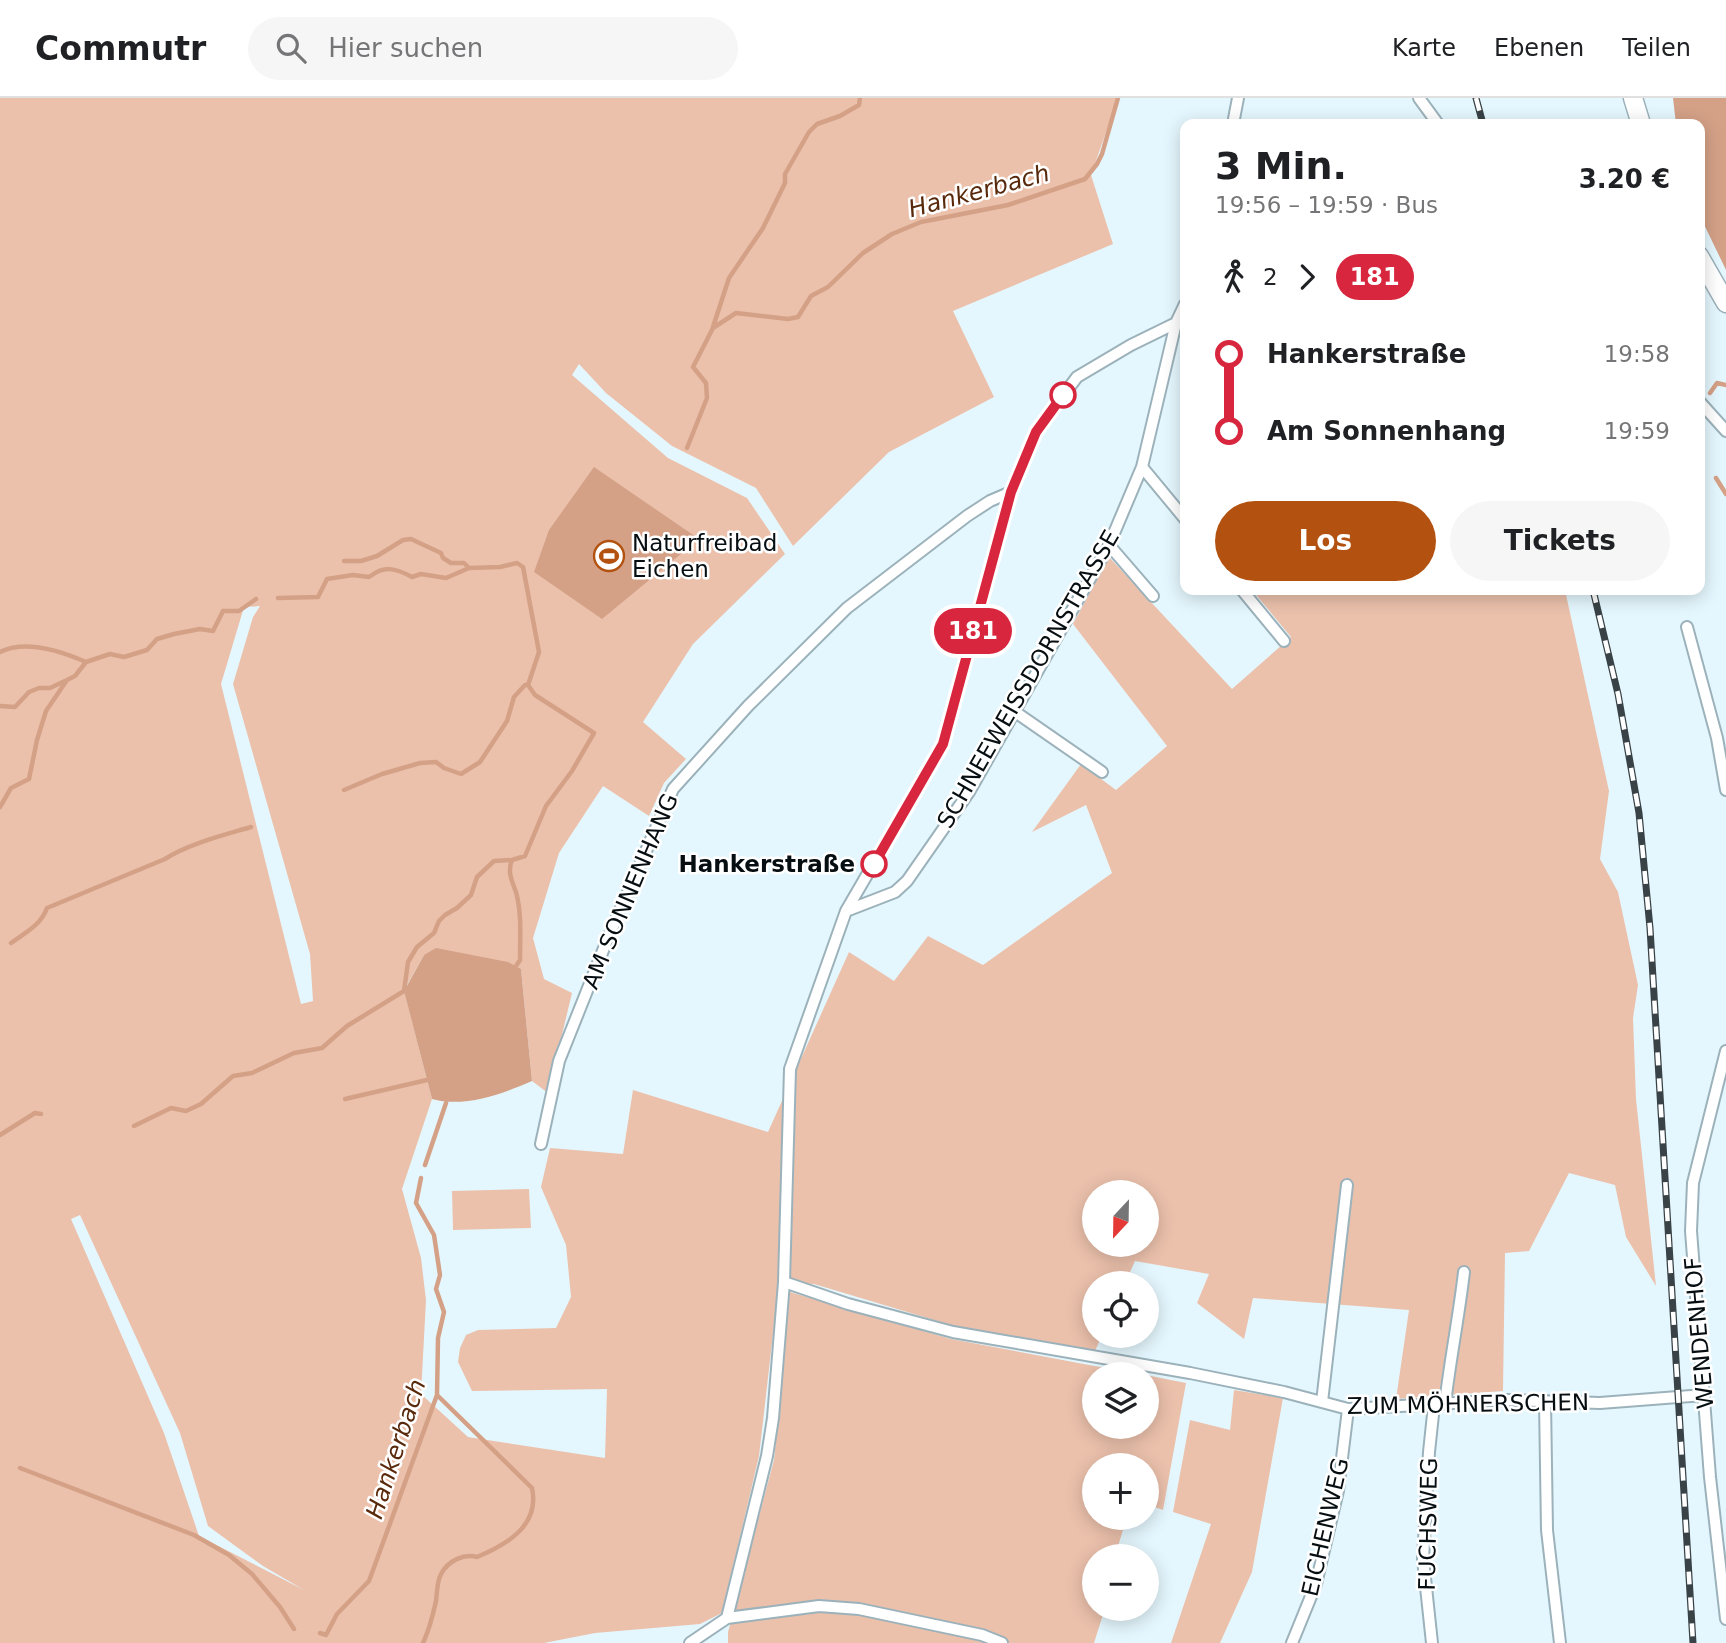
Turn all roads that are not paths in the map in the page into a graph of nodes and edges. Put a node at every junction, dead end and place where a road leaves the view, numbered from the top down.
1 (1238, 98) edge
2 (1419, 98) edge
3 (1633, 98) edge
4 (1234, 119) edge
5 (1434, 119) edge
6 (1639, 119) edge
7 (1705, 266) edge
8 (1726, 303) edge
9 (1180, 315) edge
10 (1176, 324) junction
11 (1705, 408) edge
12 (1726, 431) edge
13 (1142, 467) junction
14 (1011, 492) junction
15 (1180, 513) edge
16 (1109, 545) junction
17 (1246, 595) edge
18 (1153, 596) dead end
19 (1687, 627) dead end
20 (1284, 641) dead end
21 (1014, 711) junction
22 (1102, 772) dead end
23 (1726, 790) edge
24 (846, 911) junction
25 (1726, 1051) edge
26 (541, 1144) dead end
27 (1348, 1185) dead end
28 (1464, 1272) dead end
29 (784, 1282) junction
30 (1704, 1395) junction
31 (1545, 1401) junction
32 (1322, 1402) junction
33 (1440, 1405) junction
34 (1349, 1409) junction
35 (727, 1618) junction
36 (1726, 1619) edge
37 (691, 1643) edge
38 (1002, 1643) edge
39 (1292, 1643) edge
40 (1432, 1643) edge
41 (1560, 1643) edge

1 - 4 street
2 - 5 street
3 - 6 main road
7 - 8 main road
9 - 10 street
10 - 13 street, SCHNEEWEISSDORNSTRASSE
10 - 14 street
11 - 12 street
13 - 15 street
13 - 16 street, SCHNEEWEISSDORNSTRASSE
14 - 24 street
14 - 26 street, AM SONNENHANG
16 - 18 street
16 - 21 street, SCHNEEWEISSDORNSTRASSE
17 - 20 street
19 - 23 street
21 - 22 street
21 - 24 street, SCHNEEWEISSDORNSTRASSE
24 - 29 street
25 - 30 street, WENDENHOF
27 - 32 street
28 - 33 street, FUCHSWEG
29 - 32 street, ZUM MÖHNERSCHEN
29 - 35 street
30 - 31 street, ZUM MÖHNERSCHEN
30 - 36 street, WENDENHOF
31 - 33 street, ZUM MÖHNERSCHEN
31 - 41 street
32 - 34 street, ZUM MÖHNERSCHEN
33 - 34 street, ZUM MÖHNERSCHEN
33 - 40 street, FUCHSWEG
34 - 39 street, EICHENWEG
35 - 37 street
35 - 38 street

